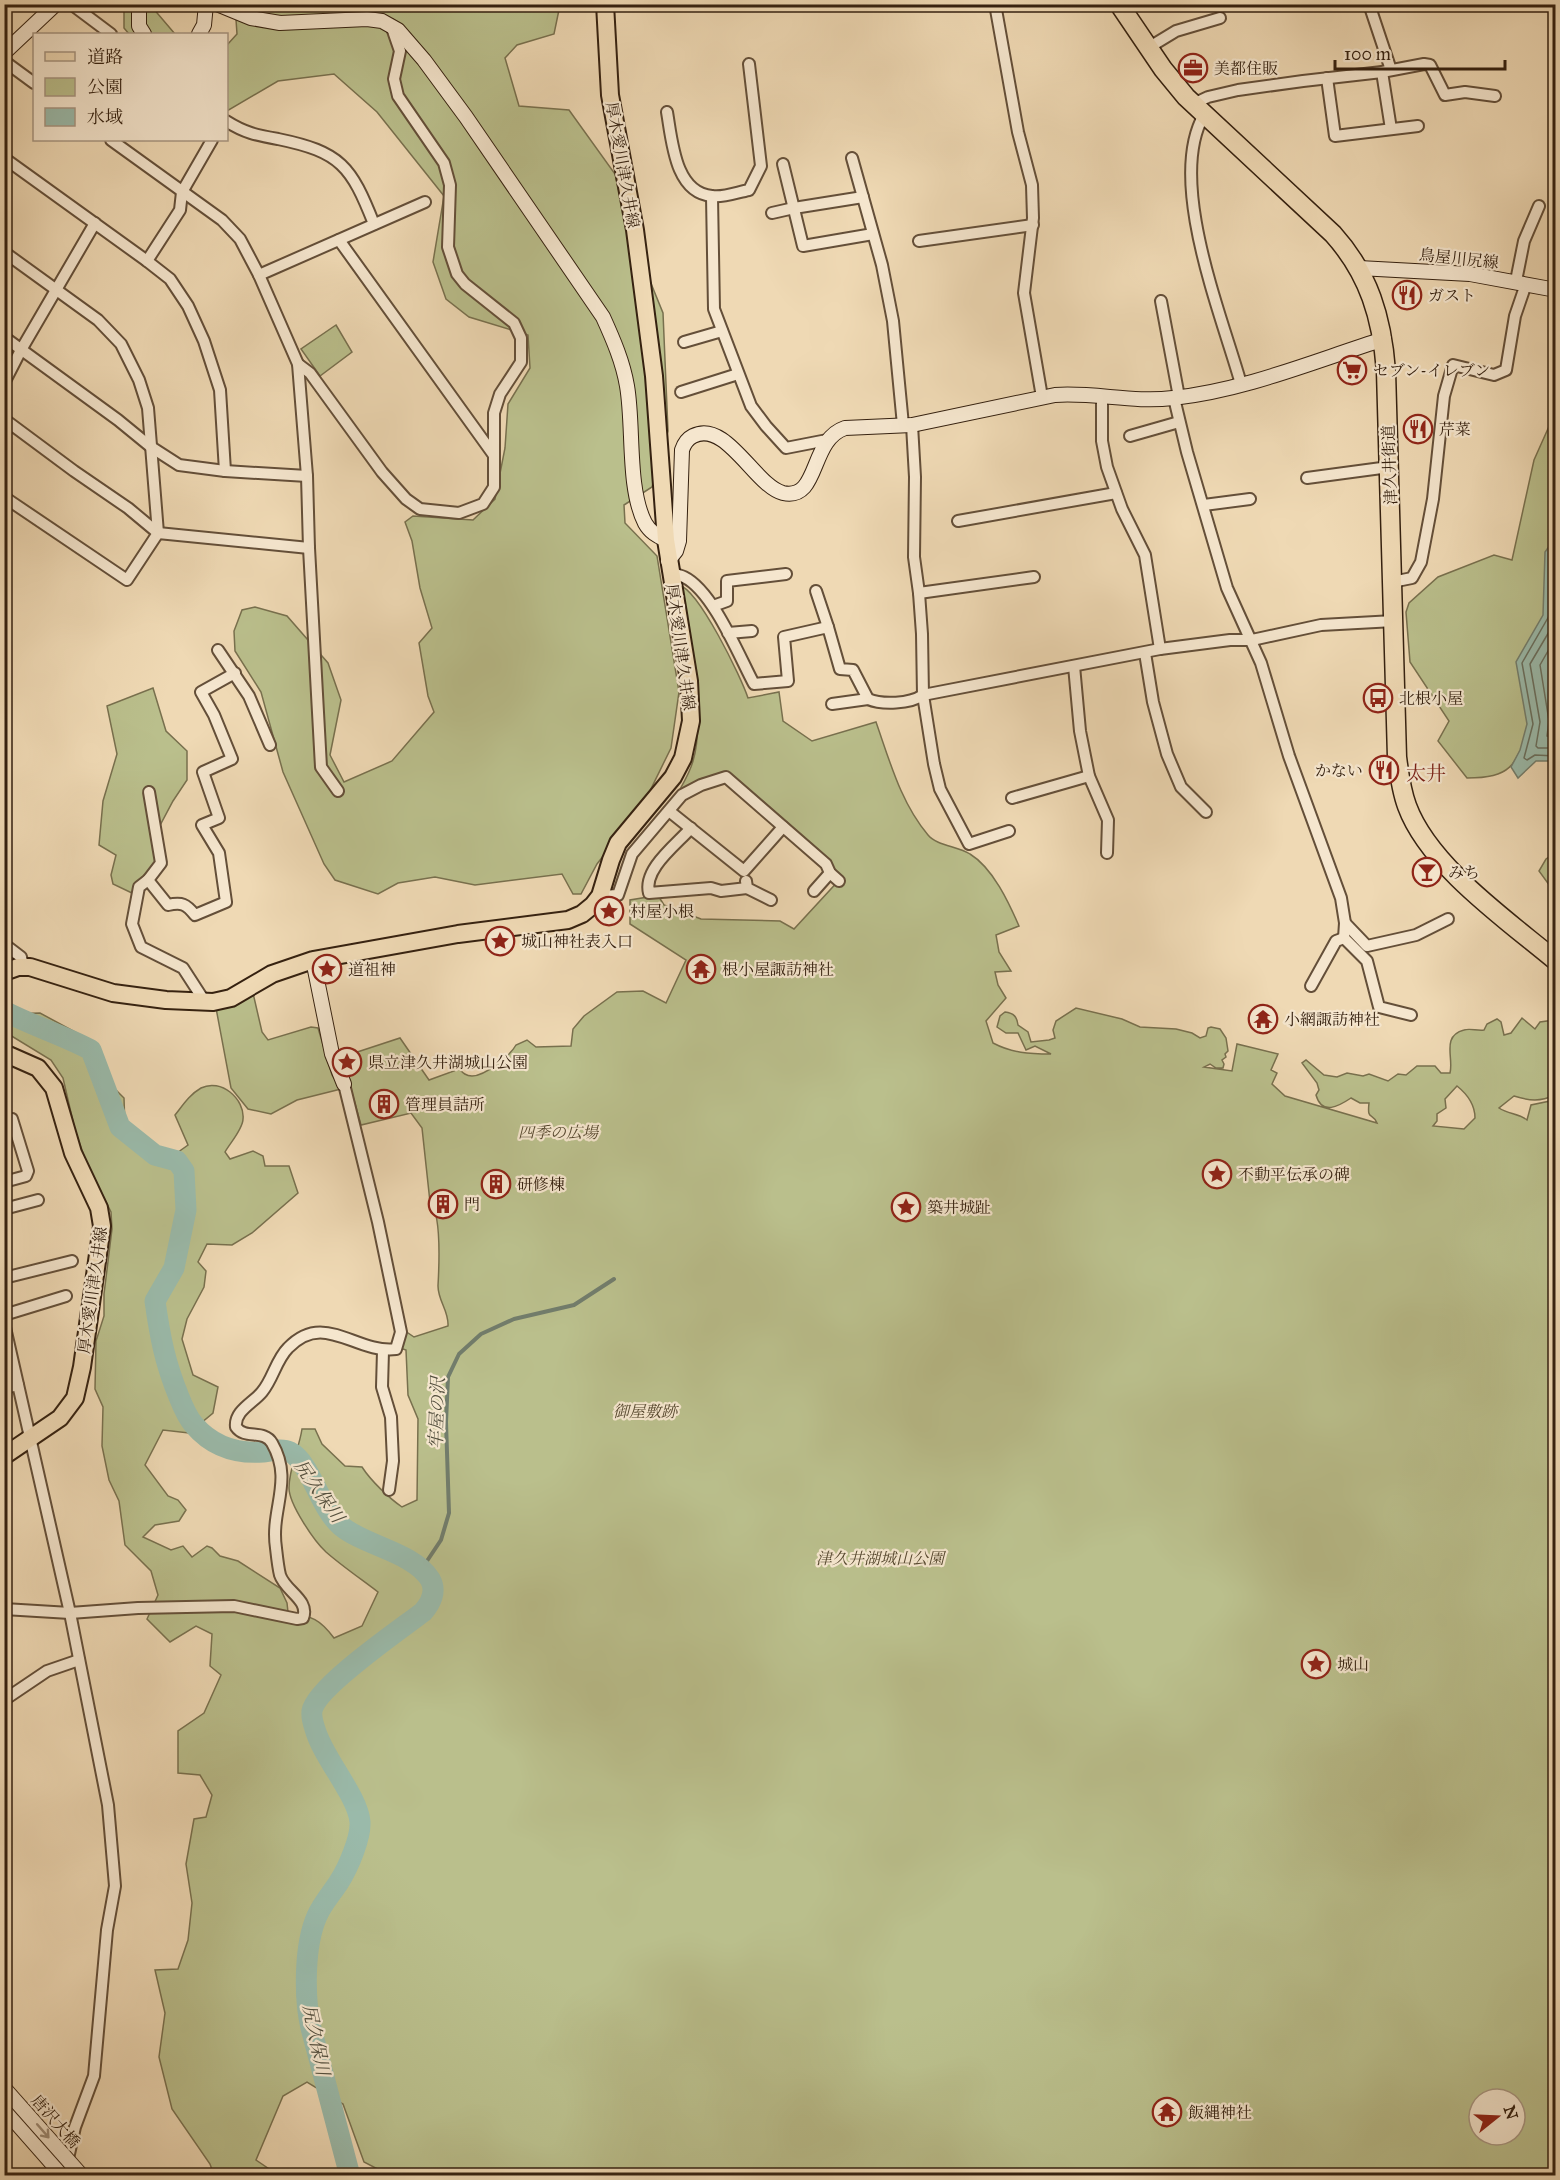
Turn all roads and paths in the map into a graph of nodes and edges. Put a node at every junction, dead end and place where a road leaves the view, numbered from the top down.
1 (57, 4) edge
2 (71, 4) edge
3 (139, 4) edge
4 (605, 4) edge
5 (995, 4) edge
6 (1119, 4) edge
7 (1369, 4) edge
8 (210, 7) edge
9 (1220, 18) dead end
10 (390, 25) junction
11 (110, 33) edge
12 (143, 33) edge
13 (200, 33) edge
14 (1148, 48) junction
15 (4, 53) edge
16 (4, 61) edge
17 (749, 64) dead end
18 (1387, 71) junction
19 (1327, 78) junction
20 (33, 82) edge
21 (1495, 96) dead end
22 (1198, 109) junction
23 (667, 112) dead end
24 (228, 122) edge
25 (1418, 126) dead end
26 (1391, 129) junction
27 (112, 141) edge
28 (211, 141) edge
29 (4, 158) edge
30 (852, 158) dead end
31 (783, 164) dead end
32 (182, 192) junction
33 (712, 196) junction
34 (862, 197) junction
35 (425, 202) dead end
36 (1539, 206) dead end
37 (794, 208) junction
38 (772, 213) dead end
39 (95, 223) junction
40 (374, 224) junction
41 (1033, 225) junction
42 (873, 234) junction
43 (339, 240) junction
44 (919, 241) dead end
45 (4, 252) edge
46 (147, 261) junction
47 (1359, 268) junction
48 (259, 275) junction
49 (1521, 283) junction
50 (56, 289) junction
51 (1556, 290) edge
52 (1161, 301) dead end
53 (722, 331) junction
54 (4, 337) edge
55 (1384, 339) junction
56 (684, 342) dead end
57 (21, 350) junction
58 (298, 364) junction
59 (738, 374) junction
60 (4, 383) edge
61 (1241, 384) junction
62 (681, 392) dead end
63 (1042, 397) junction
64 (1102, 397) junction
65 (1177, 398) junction
66 (5, 422) edge
67 (1179, 422) junction
68 (907, 425) junction
69 (1130, 436) dead end
70 (827, 440) junction
71 (151, 447) junction
72 (494, 454) junction
73 (1389, 467) junction
74 (225, 471) junction
75 (307, 476) junction
76 (1307, 478) dead end
77 (1116, 493) junction
78 (4, 496) edge
79 (1250, 499) dead end
80 (1204, 506) junction
81 (958, 520) dead end
82 (158, 533) junction
83 (666, 540) junction
84 (309, 548) junction
85 (669, 567) junction
86 (786, 574) dead end
87 (1034, 577) dead end
88 (1392, 582) junction
89 (816, 591) dead end
90 (919, 593) junction
91 (713, 606) junction
92 (1394, 621) junction
93 (828, 627) junction
94 (752, 631) dead end
95 (728, 633) junction
96 (1252, 640) junction
97 (1160, 649) junction
98 (218, 650) dead end
99 (1145, 653) junction
100 (1074, 666) junction
101 (235, 673) junction
102 (923, 695) junction
103 (868, 699) junction
104 (832, 704) dead end
105 (270, 746) dead end
106 (1089, 776) junction
107 (338, 791) dead end
108 (148, 792) dead end
109 (1012, 798) dead end
110 (669, 811) junction
111 (1206, 812) dead end
112 (783, 827) junction
113 (691, 828) junction
114 (1009, 831) dead end
115 (1107, 853) dead end
116 (744, 871) junction
117 (830, 873) junction
118 (148, 880) junction
119 (839, 881) dead end
120 (747, 888) junction
121 (814, 891) dead end
122 (600, 896) junction
123 (771, 900) dead end
124 (1448, 919) dead end
125 (1345, 923) junction
126 (1344, 938) junction
127 (4, 944) edge
128 (313, 960) junction
129 (1556, 961) edge
130 (23, 966) junction
131 (4, 972) edge
132 (1311, 986) dead end
133 (205, 1002) junction
134 (1411, 1015) dead end
135 (4, 1053) edge
136 (343, 1078) joint
137 (4, 1119) edge
138 (4, 1182) edge
139 (38, 1200) dead end
140 (4, 1209) edge
141 (72, 1261) dead end
142 (4, 1278) edge
143 (66, 1296) dead end
144 (4, 1315) edge
145 (4, 1323) edge
146 (383, 1351) junction
147 (9, 1360) edge
148 (18, 1385) junction
149 (4, 1388) edge
150 (30, 1440) junction
151 (4, 1456) edge
152 (389, 1490) dead end
153 (4, 1609) edge
154 (70, 1613) junction
155 (79, 1660) junction
156 (4, 1700) edge
157 (4, 2088) edge
158 (4, 2109) edge
159 (65, 2175) edge
160 (82, 2175) edge

1 - 15 street
2 - 11 street
3 - 12 street
4 - 83 main road, 厚木愛川津久井線
5 - 41 street
6 - 14 highway, 津久井街道
7 - 18 street
8 - 10 street
8 - 13 street
9 - 14 street
10 - 72 street
10 - 83 street
14 - 22 highway, 津久井街道
16 - 20 street
17 - 33 street
18 - 19 street
18 - 21 street
18 - 26 street
19 - 22 street
19 - 26 street
22 - 47 highway, 津久井街道
22 - 61 street
23 - 33 street
24 - 40 street
25 - 26 street
27 - 32 street
28 - 32 street
29 - 39 street
30 - 34 street
31 - 37 street
32 - 46 street
32 - 48 street
33 - 53 street
34 - 37 street
34 - 42 street
35 - 40 street
36 - 49 street
37 - 38 street
37 - 42 street
39 - 46 street
39 - 50 street
40 - 43 street
41 - 44 street
41 - 63 street
42 - 68 street
43 - 48 street
43 - 72 street
45 - 50 street
46 - 74 street
47 - 49 street, 鳥屋川尻線
47 - 55 highway, 津久井街道
48 - 58 street
49 - 51 street, 鳥屋川尻線
49 - 88 street
50 - 57 street
50 - 71 street
52 - 65 street
53 - 56 street
53 - 59 street
54 - 57 street
55 - 61 street
55 - 73 highway, 津久井街道
57 - 60 street
57 - 71 street
58 - 72 street
58 - 75 street
59 - 62 street
59 - 70 street
61 - 65 street
63 - 64 street
63 - 68 street
64 - 65 street
64 - 77 street
65 - 67 street
66 - 82 street
67 - 69 street
67 - 80 street
68 - 70 street
68 - 90 street
70 - 85 street
71 - 74 street
71 - 82 street
73 - 76 street
73 - 88 highway, 津久井街道
74 - 75 street
75 - 84 street
77 - 81 street
77 - 97 street
78 - 82 street
79 - 80 street
80 - 96 street
82 - 84 street
83 - 85 main road, 厚木愛川津久井線
84 - 107 street
85 - 91 street
85 - 122 main road, 厚木愛川津久井線
86 - 91 street
87 - 90 street
88 - 92 highway, 津久井街道
89 - 93 street
90 - 102 street
91 - 95 street
92 - 96 street
92 - 129 highway, 津久井街道
93 - 95 street
93 - 103 street
94 - 95 street
96 - 97 street
96 - 125 street
97 - 99 street
98 - 101 street
99 - 100 street
99 - 111 street
100 - 102 street
100 - 106 street
101 - 105 street
101 - 118 street
102 - 103 street
102 - 114 street
103 - 104 street
106 - 109 street
106 - 115 street
108 - 118 street
110 - 112 street
110 - 113 street
110 - 122 street
112 - 116 street
112 - 117 street
113 - 116 street
113 - 120 street
116 - 120 street
117 - 119 street
117 - 121 street
118 - 133 street
120 - 123 street
122 - 128 main road
124 - 125 street
125 - 126 street
126 - 132 street
126 - 134 street
127 - 130 street
128 - 133 main road
128 - 136 street
130 - 131 main road
130 - 133 main road
135 - 150 main road, 厚木愛川津久井線
136 - 146 street
137 - 138 street
139 - 140 street
141 - 142 street
143 - 144 street
145 - 147 street
146 - 152 street
146 - 154 street
147 - 148 street
148 - 149 street
148 - 150 street
150 - 151 main road, 厚木愛川津久井線
150 - 154 street
153 - 154 street
154 - 155 street
155 - 156 street
155 - 159 street
157 -> 160 street, 唐沢大橋, bridge
158 - 159 street, 唐沢大橋

